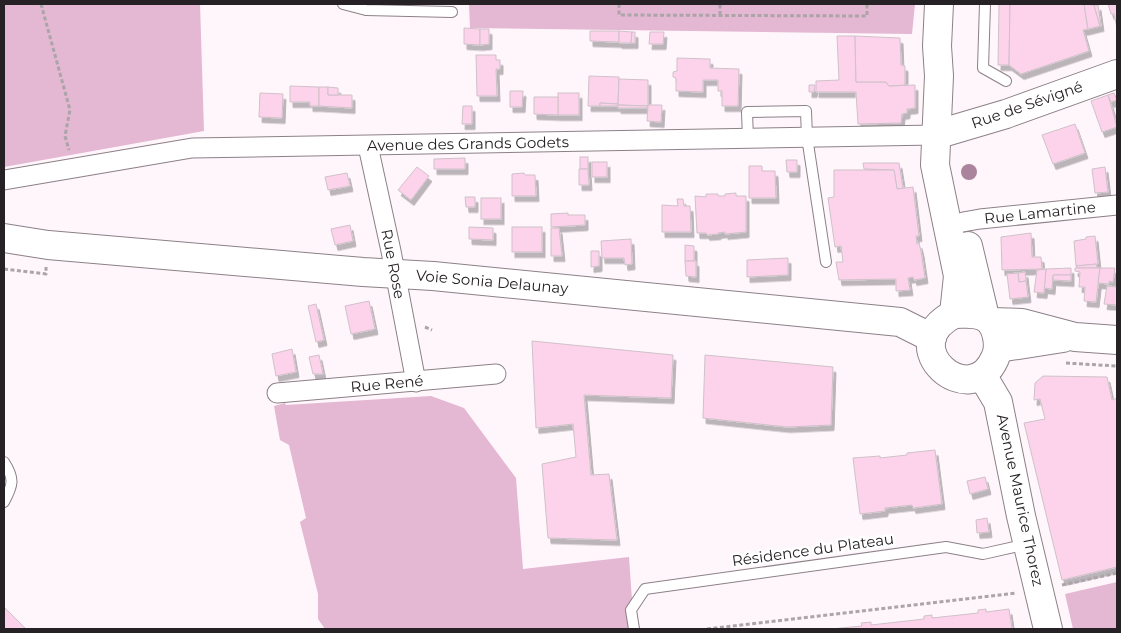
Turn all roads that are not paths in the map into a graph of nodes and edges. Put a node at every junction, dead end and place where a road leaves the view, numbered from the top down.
1 (343, 4) edge
2 (939, 4) edge
3 (985, 4) edge
4 (452, 12) dead end
5 (1117, 74) edge
6 (1006, 82) dead end
7 (936, 135) junction
8 (807, 137) junction
9 (748, 139) junction
10 (368, 146) junction
11 (4, 180) edge
12 (1117, 205) edge
13 (963, 222) junction
14 (4, 238) edge
15 (4, 244) edge
16 (48, 244) junction
17 (826, 262) dead end
18 (396, 274) junction
19 (954, 314) junction
20 (988, 320) junction
21 (1075, 337) junction
22 (932, 338) junction
23 (1117, 340) edge
24 (998, 348) junction
25 (496, 374) dead end
26 (982, 375) junction
27 (416, 382) junction
28 (277, 393) dead end
29 (4, 462) edge
30 (4, 502) edge
31 (1028, 543) junction
32 (634, 629) edge
33 (1048, 629) edge

1 - 4 lane
2 - 7 main road
3 - 6 lane
5 - 7 main road, Rue de Sévigné
7 - 8 street, Avenue des Grands Godets
7 - 13 main road
7 - 19 main road
8 - 9 street, Avenue des Grands Godets
8 - 9 lane
8 - 17 lane
9 - 10 street, Avenue des Grands Godets
10 - 11 street, Avenue des Grands Godets
10 - 18 street, Rue Rose
12 - 13 street, Rue Lamartine
13 - 20 main road
14 - 16 main road, Voie Sonia Delaunay
15 - 16 main road, Voie Sonia Delaunay
16 - 18 main road, Voie Sonia Delaunay
18 - 22 main road, Voie Sonia Delaunay
18 - 27 street, Rue Rose
19 - 20 main road
19 - 22 main road
20 - 21 main road
20 - 24 main road
21 - 23 main road
21 - 24 main road
22 - 26 main road
24 - 26 main road
25 - 27 street, Rue René
26 - 31 main road, Avenue Maurice Thorez
27 - 28 street, Rue René
29 - 30 lane
31 - 32 lane, Résidence du Plateau
31 - 33 main road, Avenue Maurice Thorez

